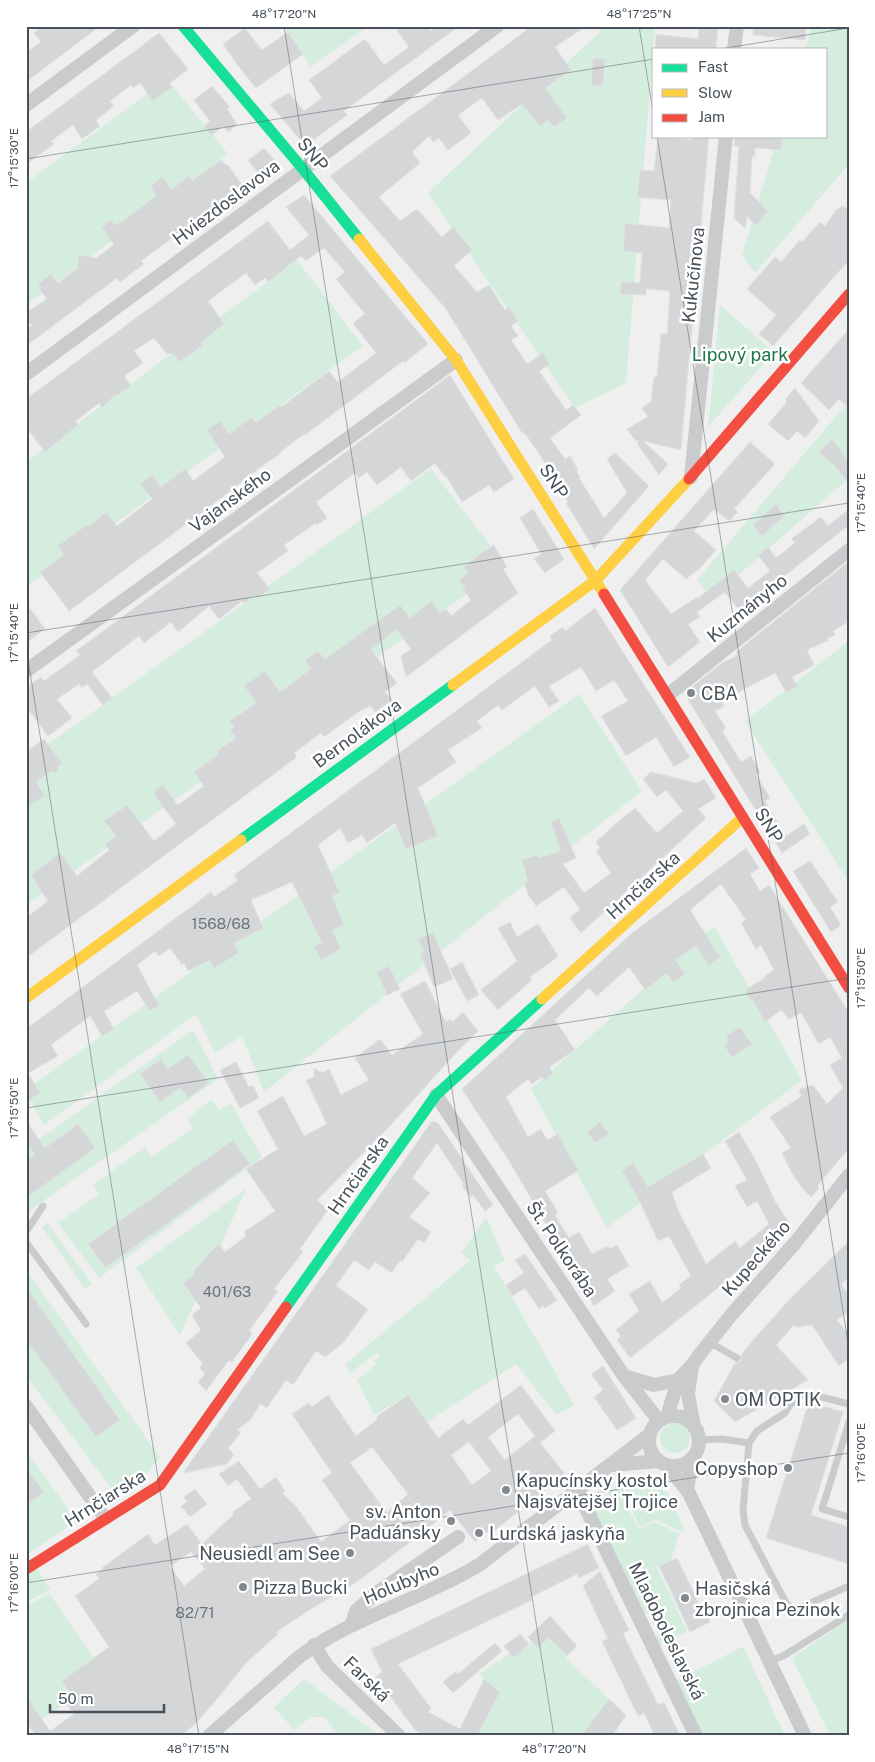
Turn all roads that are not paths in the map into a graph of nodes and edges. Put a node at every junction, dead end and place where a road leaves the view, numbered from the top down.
1 (133, 26) edge
2 (183, 26) edge
3 (496, 26) edge
4 (737, 26) edge
5 (734, 48) edge
6 (26, 105) edge
7 (726, 138) edge
8 (303, 169) junction
9 (849, 294) edge
10 (456, 360) junction
11 (26, 374) edge
12 (691, 477) junction
13 (849, 550) edge
14 (596, 580) junction
15 (26, 671) edge
16 (668, 695) junction
17 (743, 817) junction
18 (849, 988) edge
19 (26, 998) edge
20 (436, 1096) junction
21 (849, 1175) edge
22 (43, 1206) dead end
23 (26, 1232) edge
24 (26, 1242) edge
25 (86, 1324) dead end
26 (708, 1342) junction
27 (737, 1358) dead end
28 (692, 1365) junction
29 (624, 1376) junction
30 (678, 1380) junction
31 (849, 1404) edge
32 (28, 1412) edge
33 (663, 1419) junction
34 (849, 1422) edge
35 (696, 1434) junction
36 (649, 1435) junction
37 (750, 1443) junction
38 (693, 1457) junction
39 (663, 1463) junction
40 (610, 1465) junction
41 (687, 1489) junction
42 (577, 1490) junction
43 (849, 1517) edge
44 (105, 1518) junction
45 (458, 1537) dead end
46 (26, 1569) edge
47 (849, 1586) edge
48 (849, 1615) edge
49 (352, 1624) junction
50 (314, 1646) junction
51 (769, 1661) junction
52 (209, 1736) edge
53 (399, 1736) edge
54 (696, 1736) edge
55 (805, 1736) edge

1 - 6 street
2 - 8 street, SNP
3 - 8 street, Hviezdoslavova
4 - 5 street
7 - 12 street, Kukučínova
8 - 10 street, SNP
8 - 11 street, Hviezdoslavova
9 - 12 street, Bernolákova
10 - 14 street, SNP
10 - 15 street, Vajanského
12 - 14 street, Bernolákova
13 - 16 street, Kuzmányho
14 - 16 street, SNP
14 - 19 street, Bernolákova
16 - 17 street, SNP
17 - 18 street, SNP
17 - 20 street, Hrnčiarska
20 - 29 street, Št. Polkorába
20 - 44 street, Hrnčiarska
21 - 26 street, Kupeckého
22 - 23 lane
24 - 25 lane
26 - 27 lane
26 - 28 street, Kupeckého
28 - 30 street, Kupeckého
28 - 35 street, Kupeckého
29 - 30 street
29 - 33 street, Št. Polkorába
30 - 33 street, Kupeckého
31 - 37 lane
32 - 44 street
33 - 35 street
33 - 36 street
34 - 43 lane
35 - 37 lane
35 - 38 street
36 - 39 street
36 - 40 street, Holubyho
37 - 47 lane
38 - 39 street
38 - 41 street
39 - 40 street
39 - 41 street
40 - 42 street, Holubyho
41 - 51 street
42 - 49 street, Holubyho
42 - 54 street, Mladoboleslavská
44 - 46 street, Hrnčiarska
45 - 49 street
48 - 51 lane
49 - 50 street, Holubyho
50 - 52 street, Holubyho
50 - 53 street, Farská
51 - 55 street

